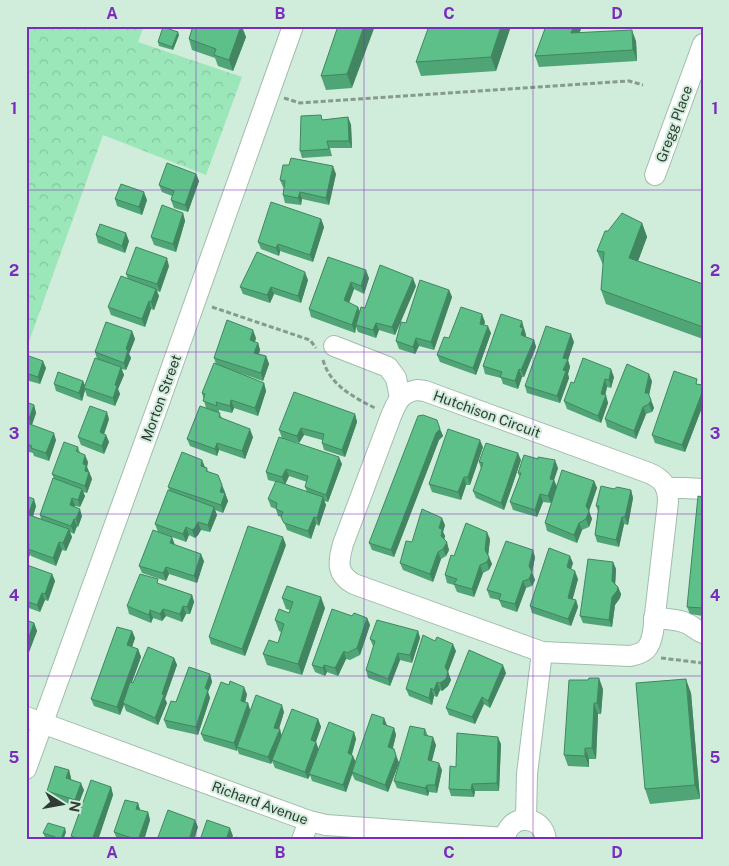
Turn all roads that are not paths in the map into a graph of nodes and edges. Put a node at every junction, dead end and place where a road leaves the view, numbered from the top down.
1 (294, 26) edge
2 (703, 44) edge
3 (655, 175) dead end
4 (334, 346) dead end
5 (400, 398) junction
6 (666, 488) junction
7 (703, 489) edge
8 (654, 618) junction
9 (703, 634) edge
10 (542, 652) junction
11 (34, 720) edge
12 (26, 769) edge
13 (526, 819) junction
14 (309, 821) junction
15 (505, 839) edge
16 (302, 840) edge
17 (546, 840) edge

1 - 11 street, Morton Street
2 - 3 street, Gregg Place
4 - 5 street
5 - 6 street, Hutchison Circuit
5 - 10 street
6 - 7 street
6 - 8 street
8 - 9 street
8 - 10 street
10 - 13 street
11 - 12 street, Morton Street
11 - 14 street, Richard Avenue
13 - 15 street
13 - 17 street
14 - 15 street, Richard Avenue
14 - 16 street

